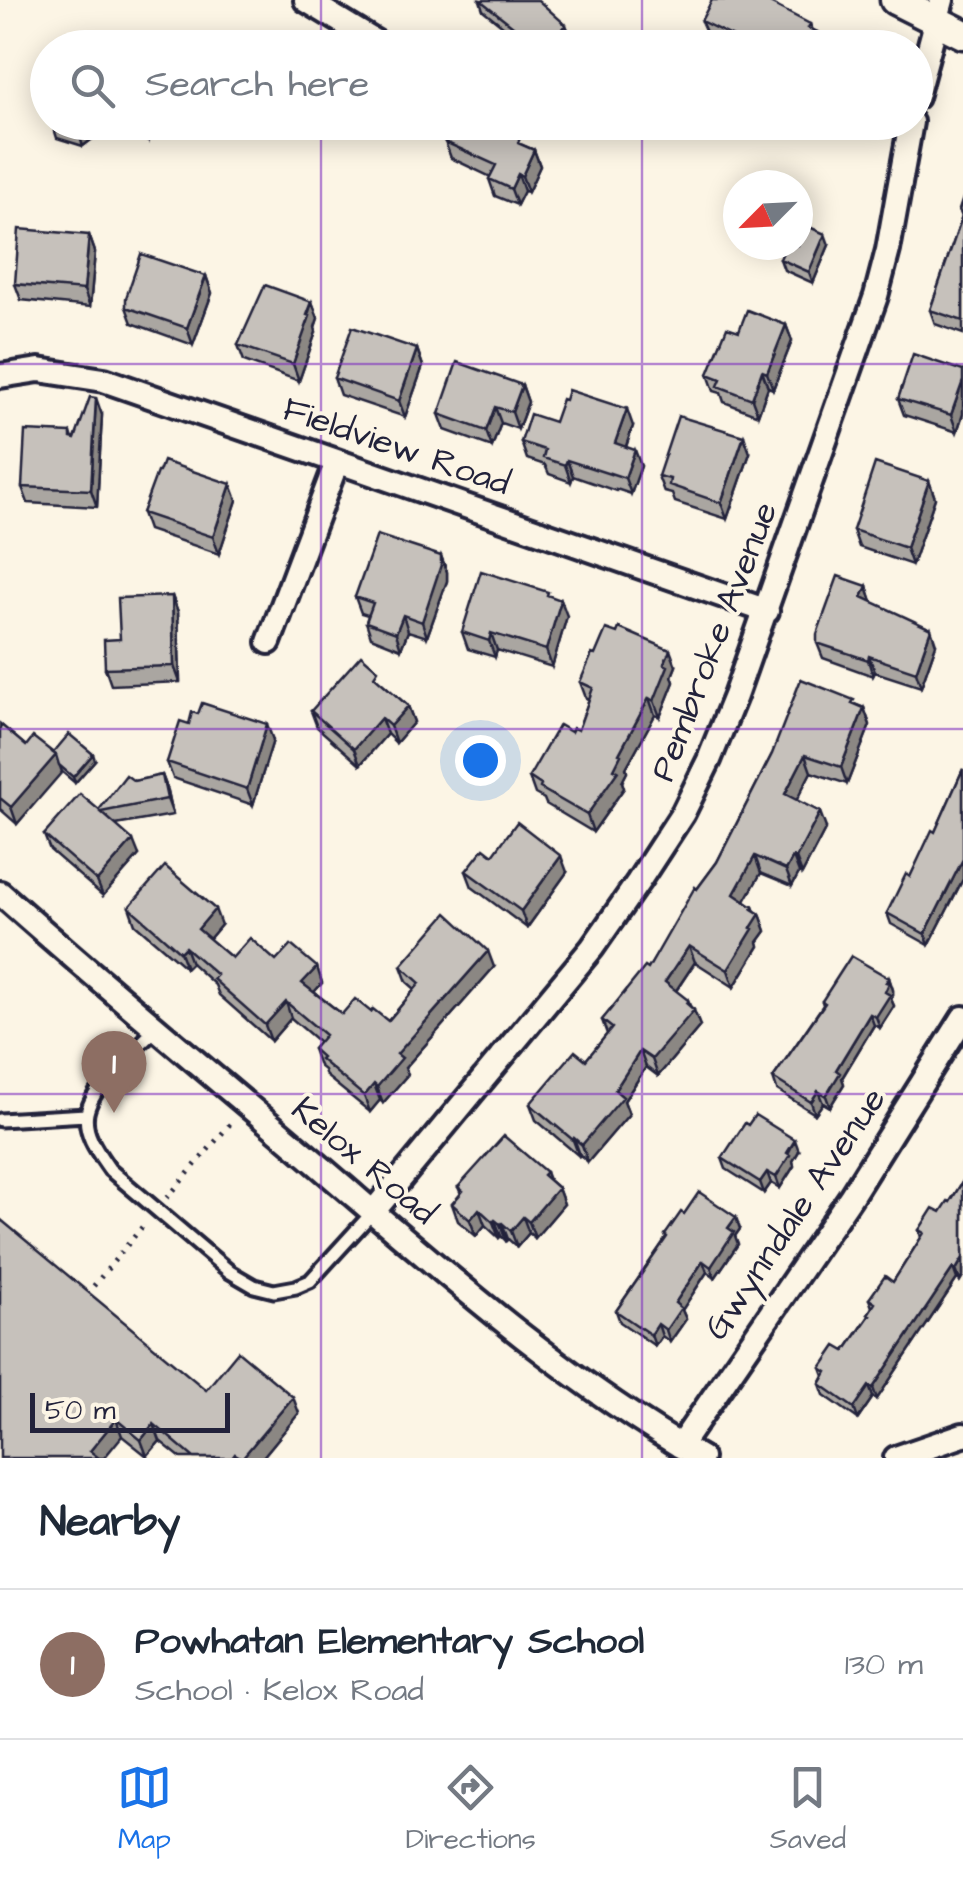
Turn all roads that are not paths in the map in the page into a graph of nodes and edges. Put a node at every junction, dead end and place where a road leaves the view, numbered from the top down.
1 (306, 0) edge
2 (895, 0) edge
3 (938, 11) edge
4 (356, 30) edge
5 (963, 34) edge
6 (908, 140) edge
7 (0, 376) edge
8 (337, 462) junction
9 (767, 611) junction
10 (269, 642) dead end
11 (0, 894) edge
12 (963, 1018) edge
13 (156, 1029) junction
14 (86, 1115) junction
15 (0, 1120) edge
16 (373, 1212) junction
17 (963, 1436) edge
18 (680, 1446) junction
19 (701, 1458) edge
20 (896, 1458) edge

1 - 4 street
2 - 3 street
3 - 5 street
6 - 9 street, Pembroke Avenue
7 - 8 street, Fieldview Road
8 - 9 street, Fieldview Road
8 - 10 street
9 - 16 street, Pembroke Avenue
11 - 13 street, Kelox Road
12 - 18 street, Gwynndale Avenue
13 - 14 lane
13 - 16 street, Kelox Road
14 - 15 lane
14 - 16 lane
16 - 18 street, Kelox Road
17 - 20 street
18 - 19 street, Kelox Road

